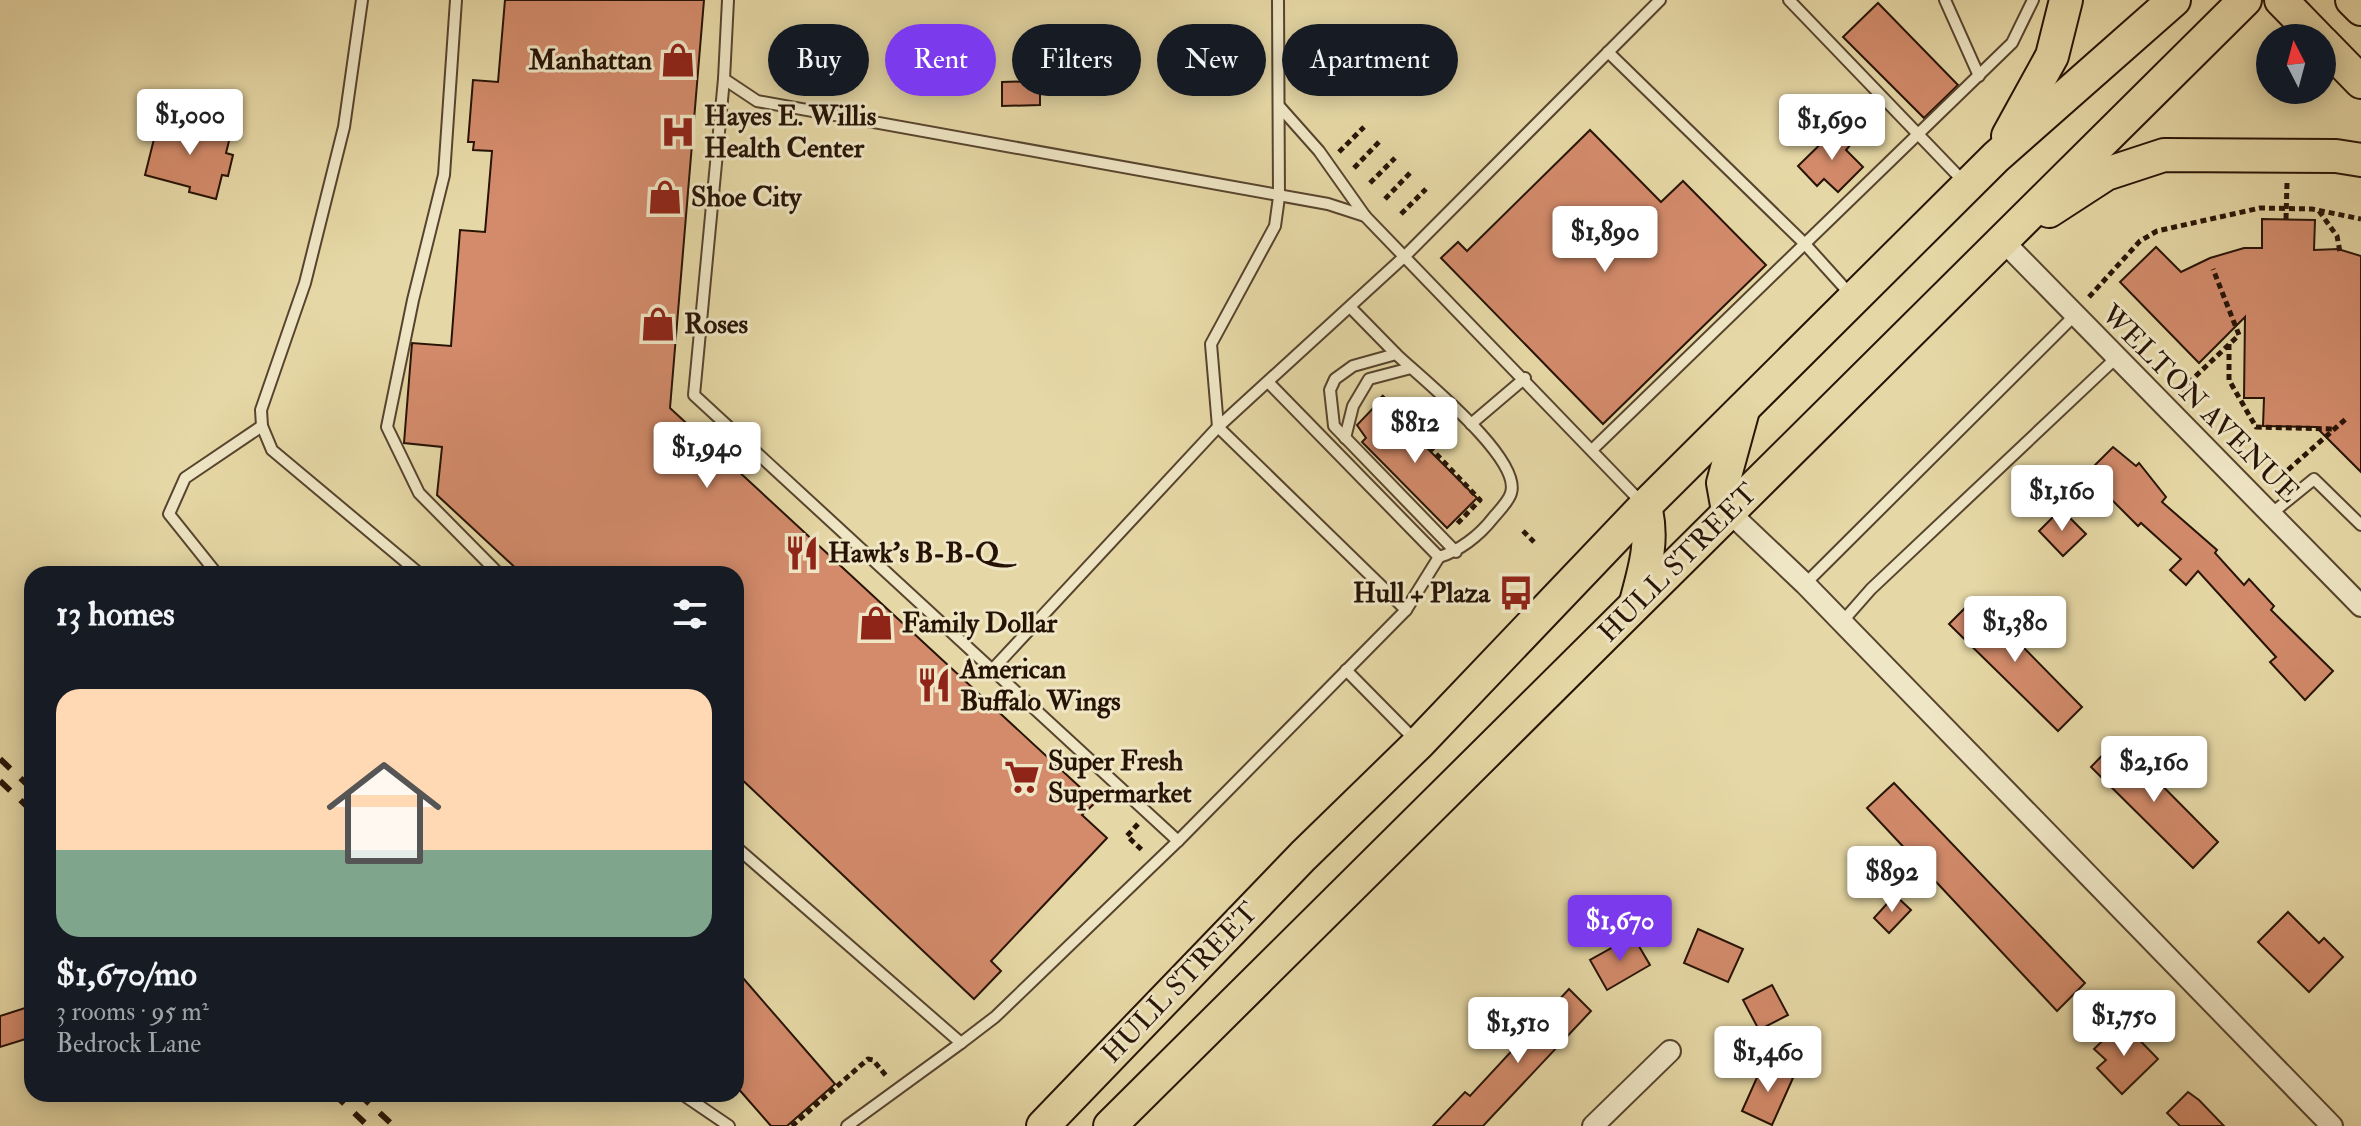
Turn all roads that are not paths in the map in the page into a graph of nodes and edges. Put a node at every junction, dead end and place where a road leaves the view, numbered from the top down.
1 (362, 0) edge
2 (456, 0) edge
3 (728, 0) edge
4 (1278, 0) edge
5 (1660, 0) edge
6 (1789, 0) edge
7 (1945, 0) edge
8 (2033, 0) edge
9 (2066, 0) edge
10 (2174, 0) edge
11 (2245, 0) edge
12 (2281, 0) edge
13 (2352, 0) edge
14 (2361, 9) edge
15 (2304, 24) edge
16 (1608, 52) junction
17 (2336, 56) edge
18 (1979, 76) junction
19 (724, 79) junction
20 (2361, 82) edge
21 (1279, 106) junction
22 (1920, 133) junction
23 (1996, 157) junction
24 (2361, 160) edge
25 (1967, 186) junction
26 (1279, 197) junction
27 (1365, 216) junction
28 (2002, 240) junction
29 (1804, 243) junction
30 (1406, 255) junction
31 (1854, 299) junction
32 (1350, 307) junction
33 (2074, 316) junction
34 (1396, 354) junction
35 (2116, 358) junction
36 (1411, 368) junction
37 (1525, 378) junction
38 (1268, 382) junction
39 (1743, 410) junction
40 (1471, 424) junction
41 (262, 426) junction
42 (1218, 427) junction
43 (1345, 438) junction
44 (1593, 449) junction
45 (1645, 506) junction
46 (1728, 511) junction
47 (2271, 514) junction
48 (2361, 525) edge
49 (1456, 552) junction
50 (1439, 557) junction
51 (211, 566) edge
52 (410, 566) edge
53 (491, 566) edge
54 (1805, 584) junction
55 (1635, 605) junction
56 (2361, 606) edge
57 (1406, 610) junction
58 (1842, 622) junction
59 (992, 670) junction
60 (1346, 670) junction
61 (1419, 743) junction
62 (1178, 841) junction
63 (744, 854) edge
64 (961, 1043) junction
65 (1670, 1051) dead end
66 (694, 1102) edge
67 (729, 1126) edge
68 (847, 1126) edge
69 (1043, 1126) edge
70 (1110, 1126) edge
71 (1593, 1126) edge
72 (2332, 1126) edge

1 - 41 lane
2 - 53 lane
3 - 19 lane
4 - 21 lane
5 - 16 lane
6 - 22 lane
7 - 18 lane
8 - 18 lane
9 - 23 main road
10 - 23 main road, HULL STREET
11 - 28 main road, HULL STREET
12 - 15 main road
13 - 14 main road
16 - 29 lane
16 - 30 lane
17 - 20 main road
18 - 22 lane
19 - 26 lane
19 - 59 lane
21 - 26 lane
21 - 27 lane
22 - 25 lane
22 - 29 lane
23 - 25 main road, HULL STREET
24 - 28 main road
25 - 31 main road, HULL STREET
26 - 27 lane
26 - 42 lane
27 - 30 lane
28 - 33 street, WELTON AVENUE
28 - 46 main road, HULL STREET
29 - 31 lane
29 - 44 lane
30 - 32 lane
30 - 37 lane
31 - 39 main road, HULL STREET
32 - 34 lane
32 - 38 lane
33 - 35 street, WELTON AVENUE
33 - 54 lane
34 - 36 lane
34 - 43 lane
35 - 47 street, WELTON AVENUE
35 - 58 lane
36 - 40 lane
36 - 43 lane
37 - 40 lane
37 - 44 lane
38 - 42 lane
38 - 50 lane
39 - 45 main road, HULL STREET
39 - 46 main road
40 - 49 lane
41 - 51 lane
41 - 52 lane
42 - 57 lane
42 - 59 lane
43 - 49 lane
44 - 45 lane
45 - 55 main road
45 - 61 main road, HULL STREET
46 - 54 street
46 - 55 main road, HULL STREET
47 - 48 lane
47 - 56 street, WELTON AVENUE
49 - 50 lane
50 - 57 lane
54 - 58 street
55 - 70 main road, HULL STREET
57 - 60 lane
58 - 72 street
59 - 62 lane
60 - 61 lane
60 - 62 lane
61 - 69 main road, HULL STREET
62 - 64 lane
63 - 64 lane
64 - 68 lane
65 - 71 street
66 - 67 lane

